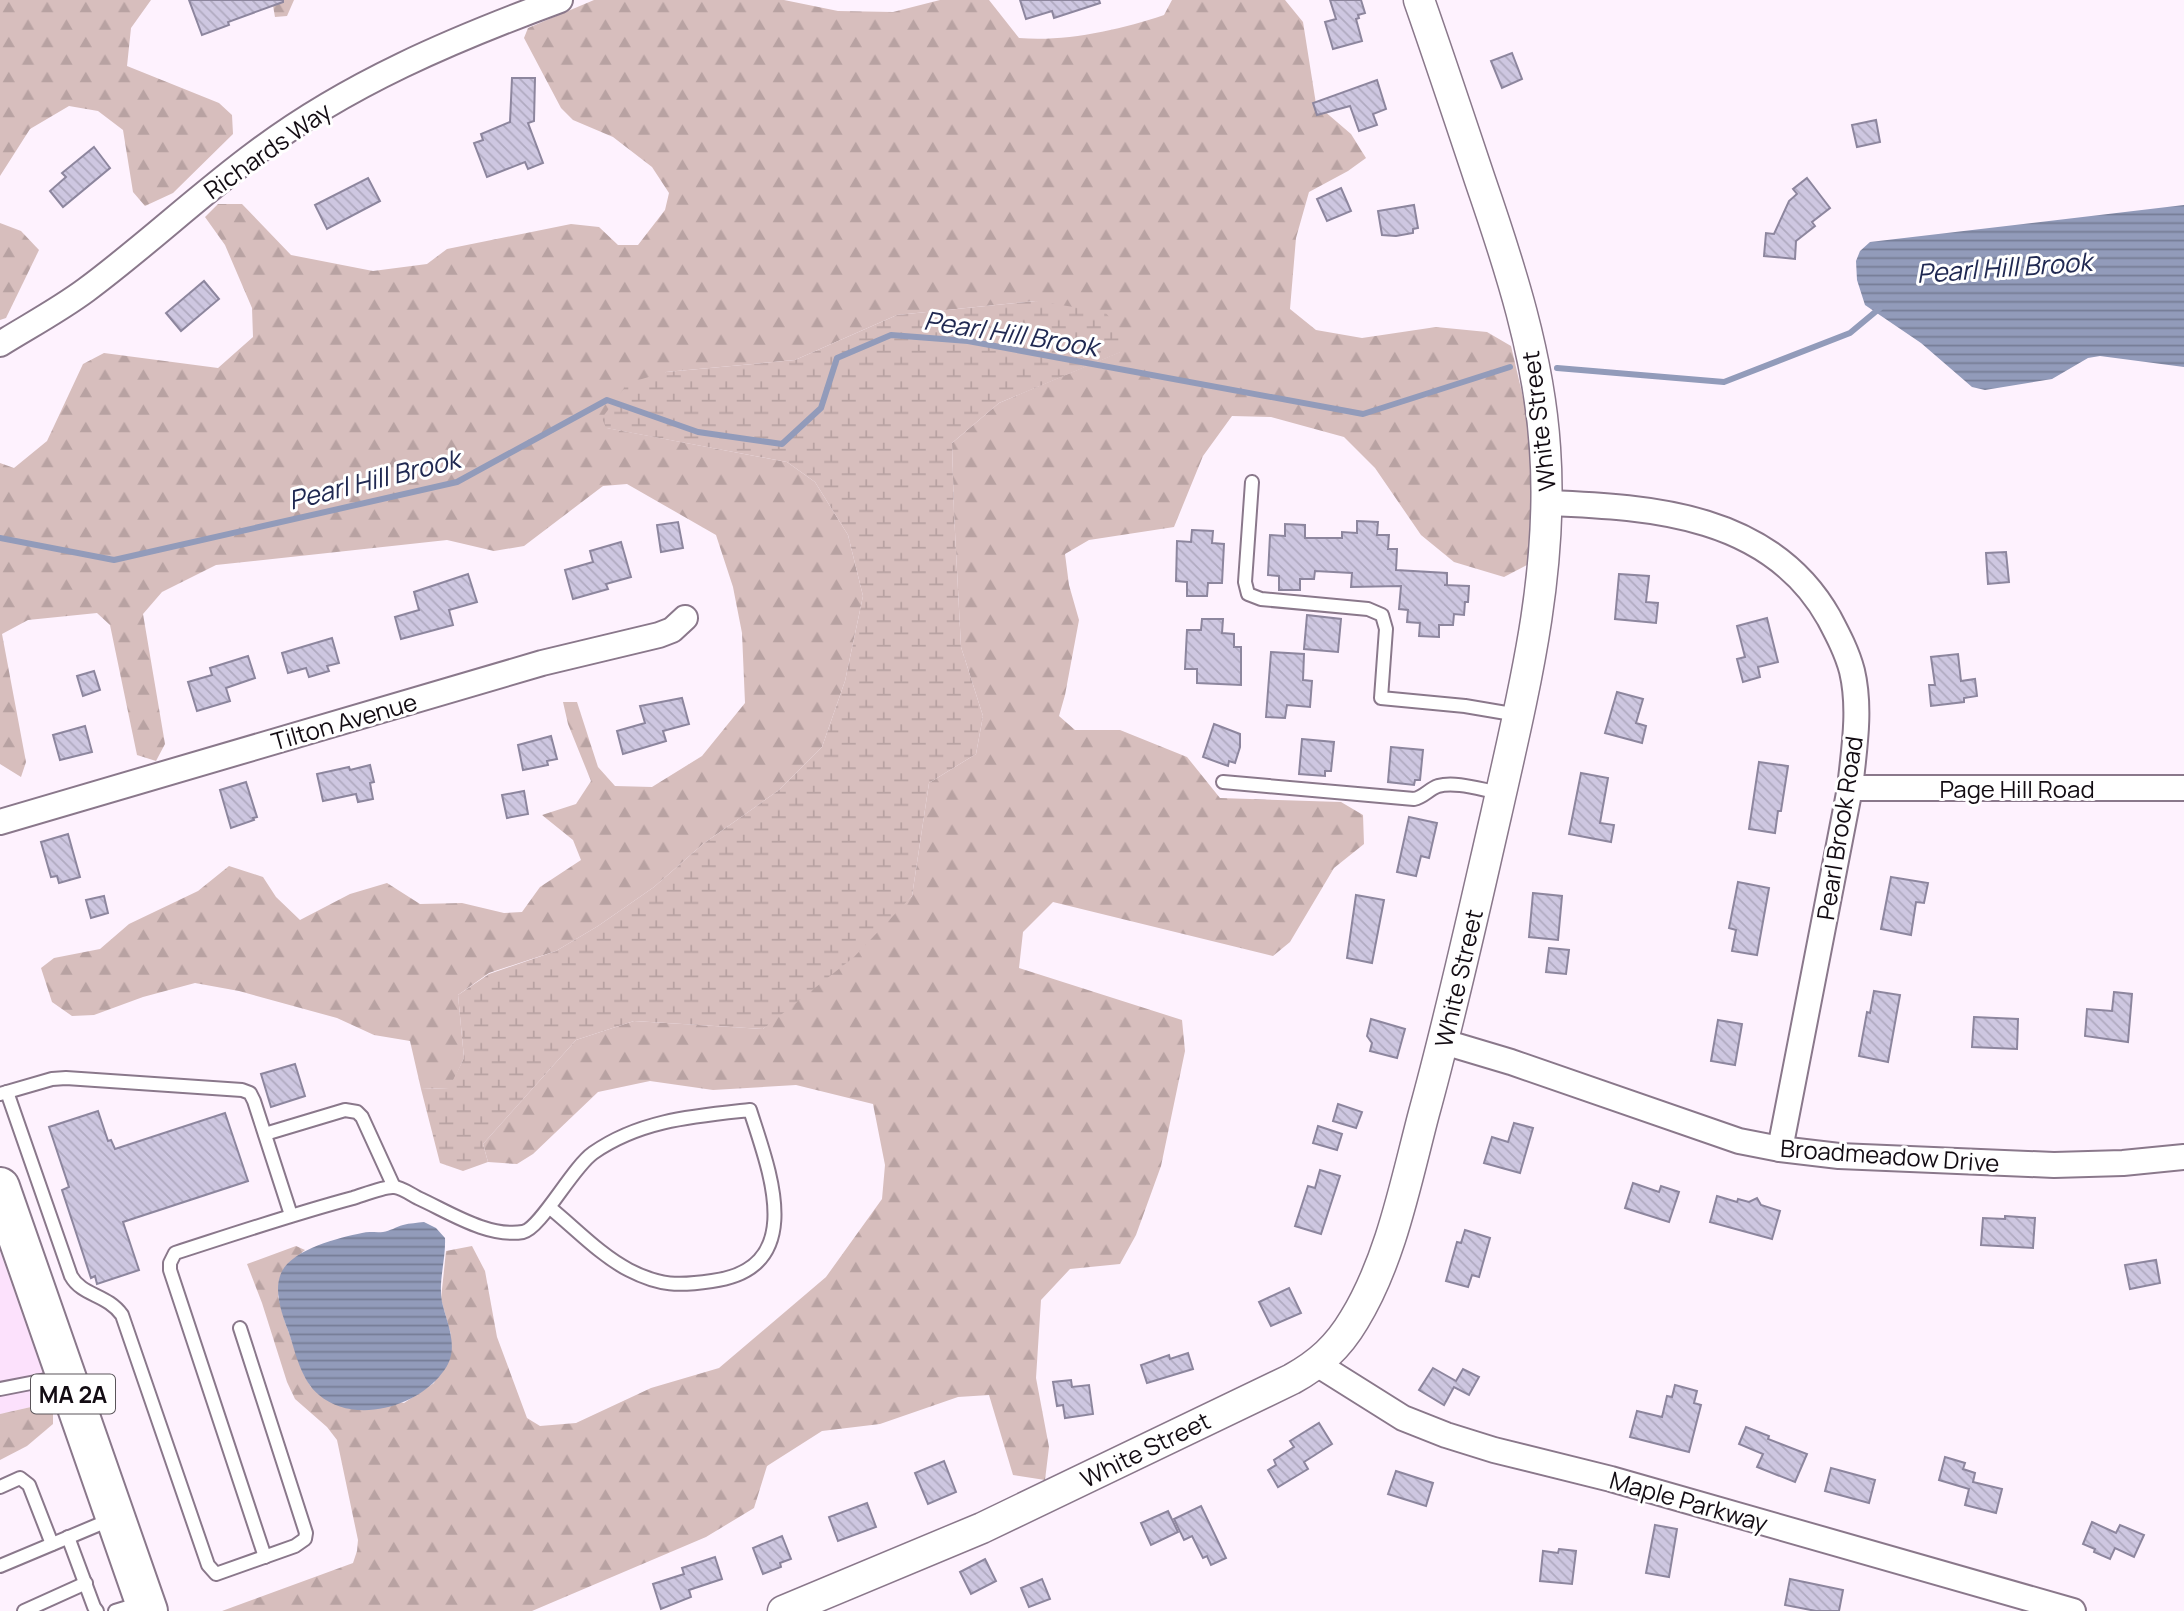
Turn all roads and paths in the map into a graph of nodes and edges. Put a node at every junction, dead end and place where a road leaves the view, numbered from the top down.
1 (560, 0) edge
2 (1419, 0) edge
3 (0, 344) edge
4 (1252, 482) dead end
5 (1548, 503) junction
6 (685, 618) dead end
7 (1518, 715) junction
8 (1223, 782) dead end
9 (1850, 788) junction
10 (2184, 788) edge
11 (1501, 793) junction
12 (0, 822) edge
13 (1444, 1042) junction
14 (4, 1093) edge
15 (265, 1135) junction
16 (1780, 1149) junction
17 (2184, 1157) edge
18 (0, 1187) edge
19 (394, 1187) junction
20 (549, 1207) junction
21 (291, 1215) junction
22 (240, 1328) dead end
23 (1317, 1364) junction
24 (66, 1373) junction
25 (0, 1389) edge
26 (0, 1487) edge
27 (116, 1517) junction
28 (68, 1537) junction
29 (52, 1544) junction
30 (265, 1557) junction
31 (0, 1566) edge
32 (86, 1583) junction
33 (136, 1608) edge
34 (24, 1611) edge
35 (97, 1611) edge
36 (783, 1611) edge
37 (2073, 1611) edge

1 - 3 street, Richards Way
2 - 5 street, White Street
4 - 7 lane
5 - 7 street, White Street
5 - 9 street, Pearl Brook Road
6 - 12 street, Tilton Avenue
7 - 11 street, White Street
8 - 11 lane
9 - 10 street, Page Hill Road
9 - 16 street, Pearl Brook Road
11 - 13 street, White Street
13 - 16 street, Broadmeadow Drive
13 - 23 street, White Street
14 - 15 lane
14 - 30 lane
15 - 19 lane
15 - 21 lane
16 - 17 street, Broadmeadow Drive
18 - 24 main road, MA 2A
19 - 20 lane
19 - 21 lane
20 - 20 lane
21 - 30 lane
22 - 30 lane
23 - 36 street, White Street
23 - 37 street, Maple Parkway
24 - 25 lane
24 - 27 main road, MA 2A
26 - 29 lane
27 - 28 lane
27 - 33 main road, MA 2A
28 - 29 lane
28 - 32 lane
29 - 31 lane
32 - 34 lane
32 - 35 lane

